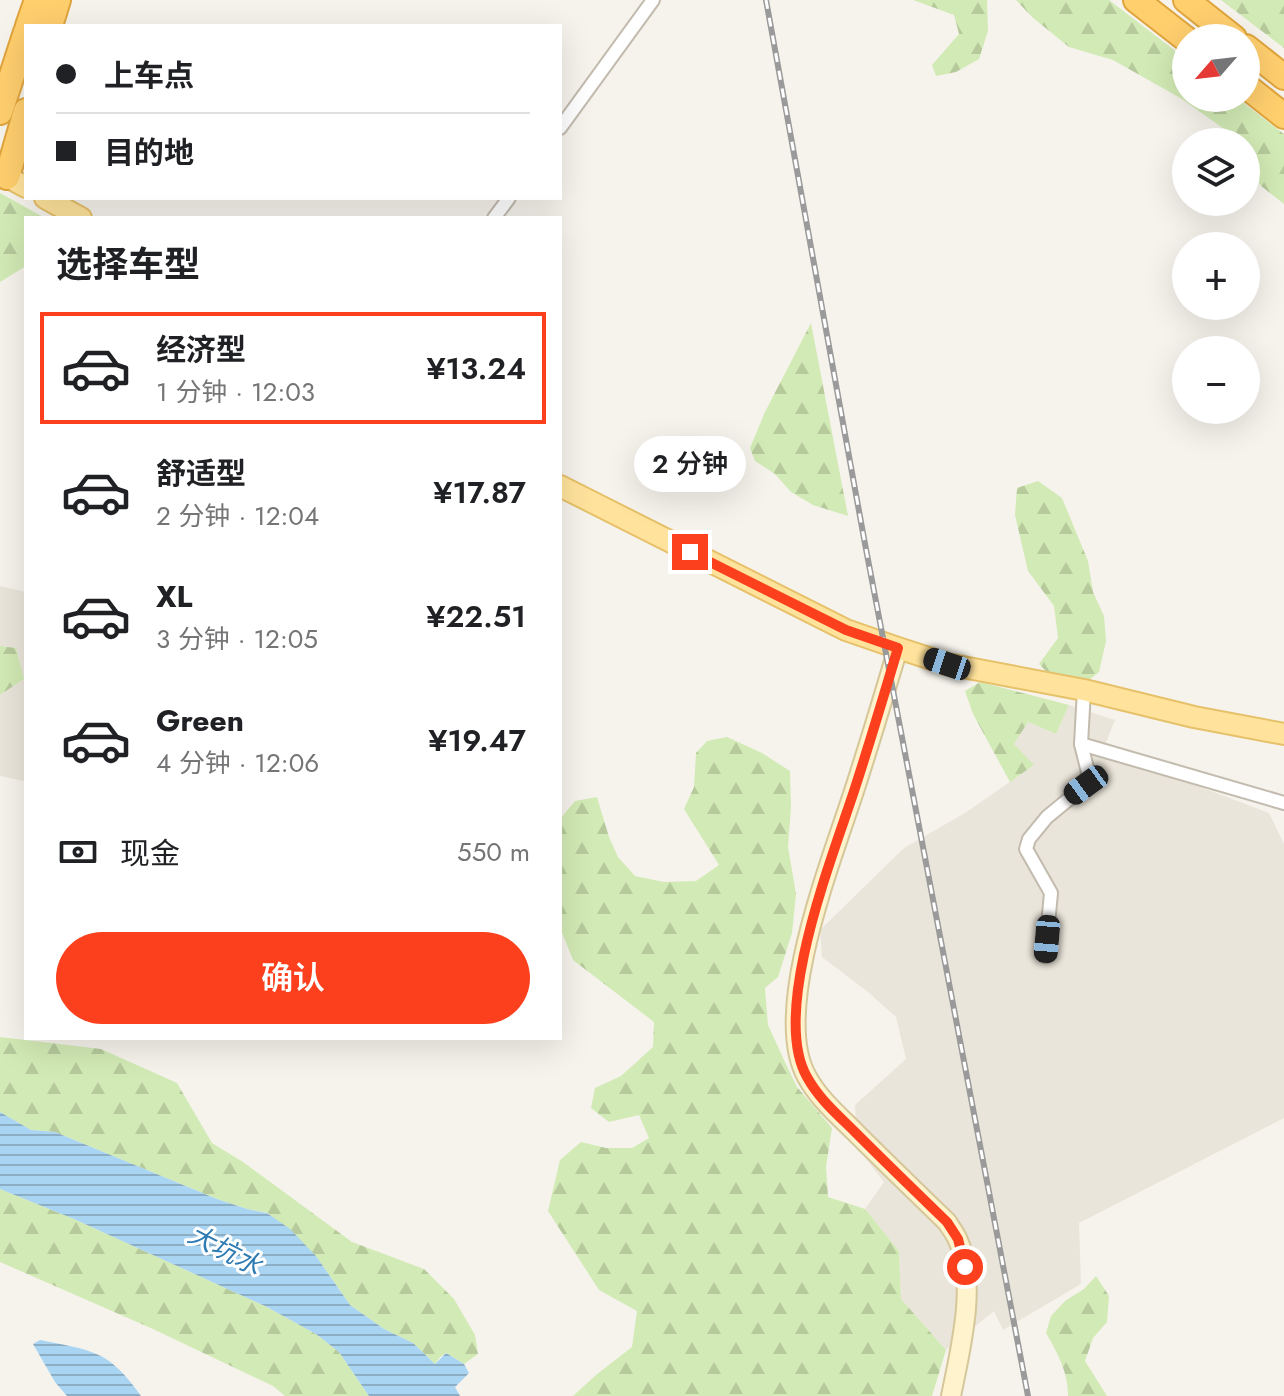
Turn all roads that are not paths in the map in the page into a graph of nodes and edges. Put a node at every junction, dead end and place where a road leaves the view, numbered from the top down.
1 (37, 0) edge
2 (58, 0) edge
3 (653, 0) edge
4 (1136, 0) edge
5 (1186, 0) edge
6 (29, 24) edge
7 (51, 24) edge
8 (1216, 24) edge
9 (1172, 28) edge
10 (24, 38) edge
11 (1260, 58) edge
12 (1284, 77) edge
13 (1260, 97) edge
14 (0, 112) edge
15 (1284, 116) edge
16 (24, 120) edge
17 (562, 125) edge
18 (11, 179) edge
19 (49, 200) edge
20 (77, 216) edge
21 (562, 487) edge
22 (898, 648) junction
23 (1084, 690) junction
24 (1284, 734) edge
25 (1081, 744) junction
26 (1284, 803) edge
27 (1045, 956) dead end
28 (951, 1396) edge

1 - 6 highway
2 - 7 highway
3 - 17 street
4 - 9 highway
5 - 8 highway
10 - 14 highway
11 - 12 highway
13 - 15 highway
16 - 18 highway
19 - 20 main road
21 - 22 main road
22 - 23 main road
22 - 28 street
23 - 24 main road
23 - 25 street
25 - 26 street
25 - 27 street

